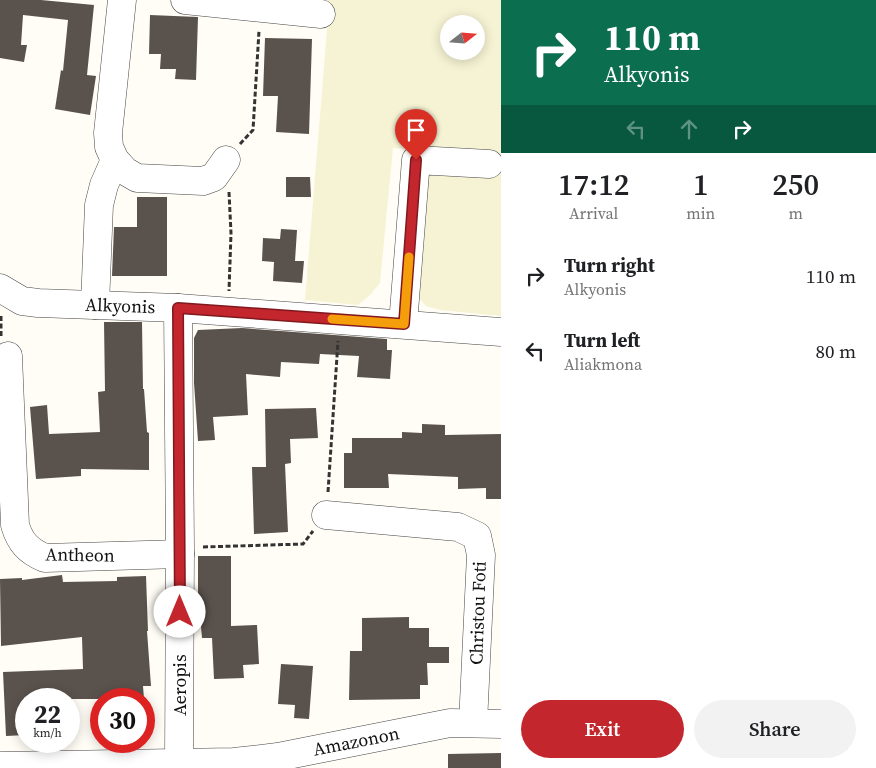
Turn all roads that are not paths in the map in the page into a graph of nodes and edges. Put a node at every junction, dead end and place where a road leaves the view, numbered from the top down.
1 (122, 0) edge
2 (185, 0) edge
3 (321, 14) dead end
4 (115, 160) junction
5 (226, 160) road end
6 (489, 164) dead end
7 (5, 292) edge
8 (95, 305) junction
9 (178, 308) junction
10 (404, 324) junction
11 (501, 332) edge
12 (8, 356) road end
13 (326, 515) road end
14 (180, 551) junction
15 (473, 723) junction
16 (501, 724) edge
17 (179, 762) junction
18 (0, 766) edge

1 - 4 street
2 - 3 street
4 - 5 street
4 - 8 street
6 - 10 street
7 - 8 street, Alkyonis
8 - 9 street, Alkyonis
9 - 10 street, Alkyonis
9 - 14 street, Aeropis
10 - 11 street, Alkyonis
12 - 14 street, Antheon
13 - 15 street, Christou Foti
14 - 17 street, Aeropis
15 - 16 street, Amazonon
15 - 17 street, Amazonon
17 - 18 street, Amazonon

